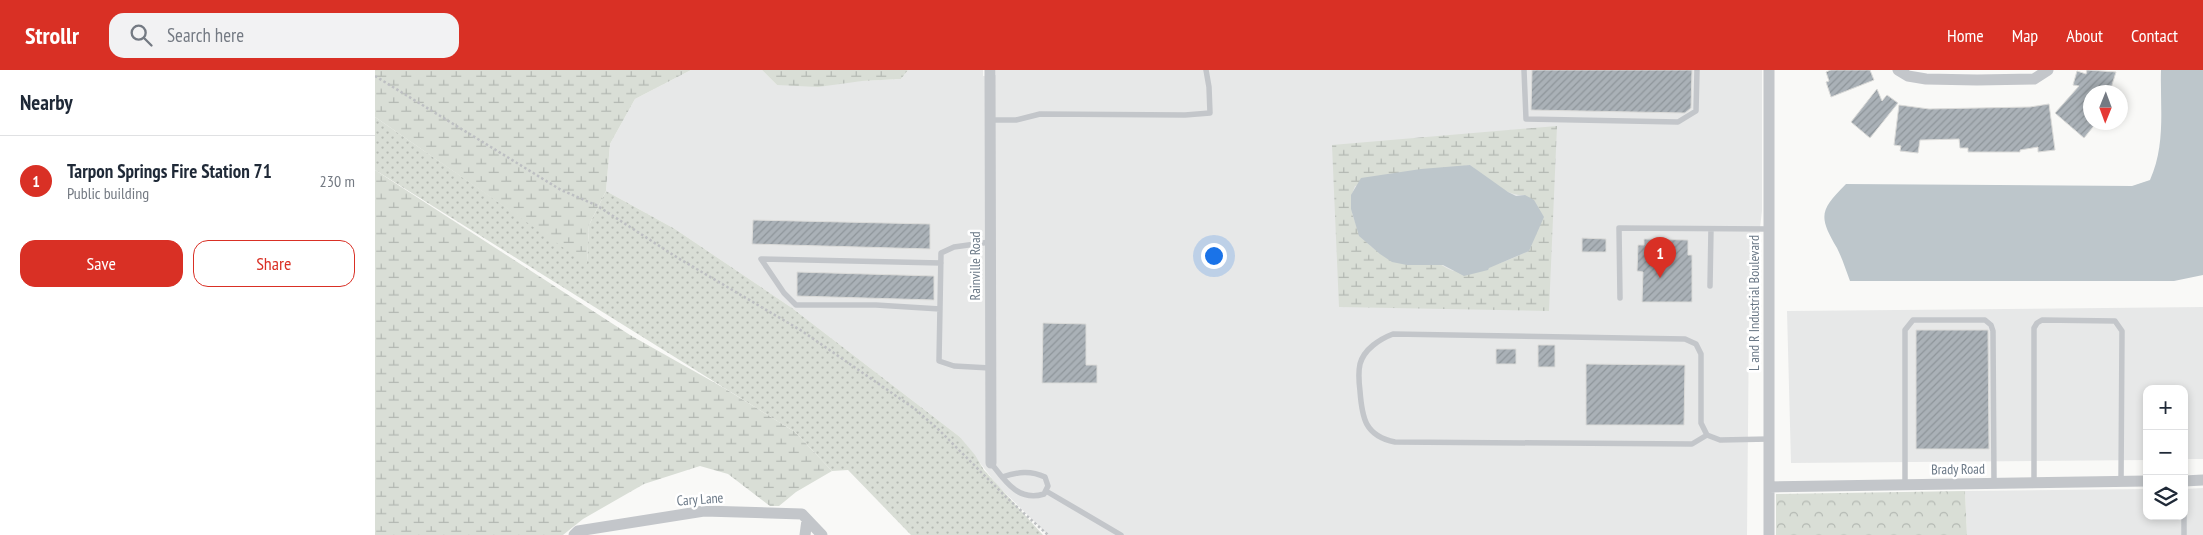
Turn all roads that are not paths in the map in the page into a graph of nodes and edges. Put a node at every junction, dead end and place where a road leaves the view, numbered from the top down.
1 (990, 70) edge
2 (1206, 70) edge
3 (1524, 70) edge
4 (1697, 70) edge
5 (1769, 70) edge
6 (1898, 70) edge
7 (2048, 70) edge
8 (990, 120) junction
9 (1711, 229) junction
10 (1769, 229) junction
11 (990, 242) junction
12 (941, 263) junction
13 (1710, 286) dead end
14 (1620, 298) dead end
15 (940, 309) junction
16 (990, 368) junction
17 (1707, 436) junction
18 (1769, 439) junction
19 (991, 463) joint
20 (1003, 477) junction
21 (2203, 480) edge
22 (2143, 481) edge
23 (2188, 481) edge
24 (2121, 482) junction
25 (1994, 483) junction
26 (2034, 483) junction
27 (1905, 485) junction
28 (1769, 487) junction
29 (1045, 491) junction
30 (807, 520) junction
31 (2184, 520) edge
32 (574, 535) edge
33 (805, 535) edge
34 (822, 535) edge
35 (1121, 535) edge
36 (1769, 535) edge
37 (2184, 535) edge

1 - 8 street, Rainville Road
2 - 8 lane
3 - 4 lane
5 - 10 street, L and R Industrial Boulevard
6 - 7 street
8 - 11 street, Rainville Road
9 - 10 lane
9 - 13 lane
9 - 14 lane
10 - 18 street, L and R Industrial Boulevard
11 - 12 lane
11 - 16 street, Rainville Road
12 - 15 lane
12 - 15 lane
15 - 16 lane
16 - 19 street, Rainville Road
17 - 17 lane
17 - 18 lane
18 - 28 street, L and R Industrial Boulevard
19 - 20 lane
20 - 29 lane
20 - 29 lane
21 - 23 street
22 - 24 street, Brady Road
24 - 26 street, Brady Road
24 - 26 lane
25 - 26 street, Brady Road
25 - 27 street, Brady Road
25 - 27 lane
27 - 28 street, Brady Road
28 - 36 street, L and R Industrial Boulevard
29 - 35 lane
30 - 32 street, Cary Lane
30 - 33 street
30 - 34 street, Cary Lane
31 - 37 lane

